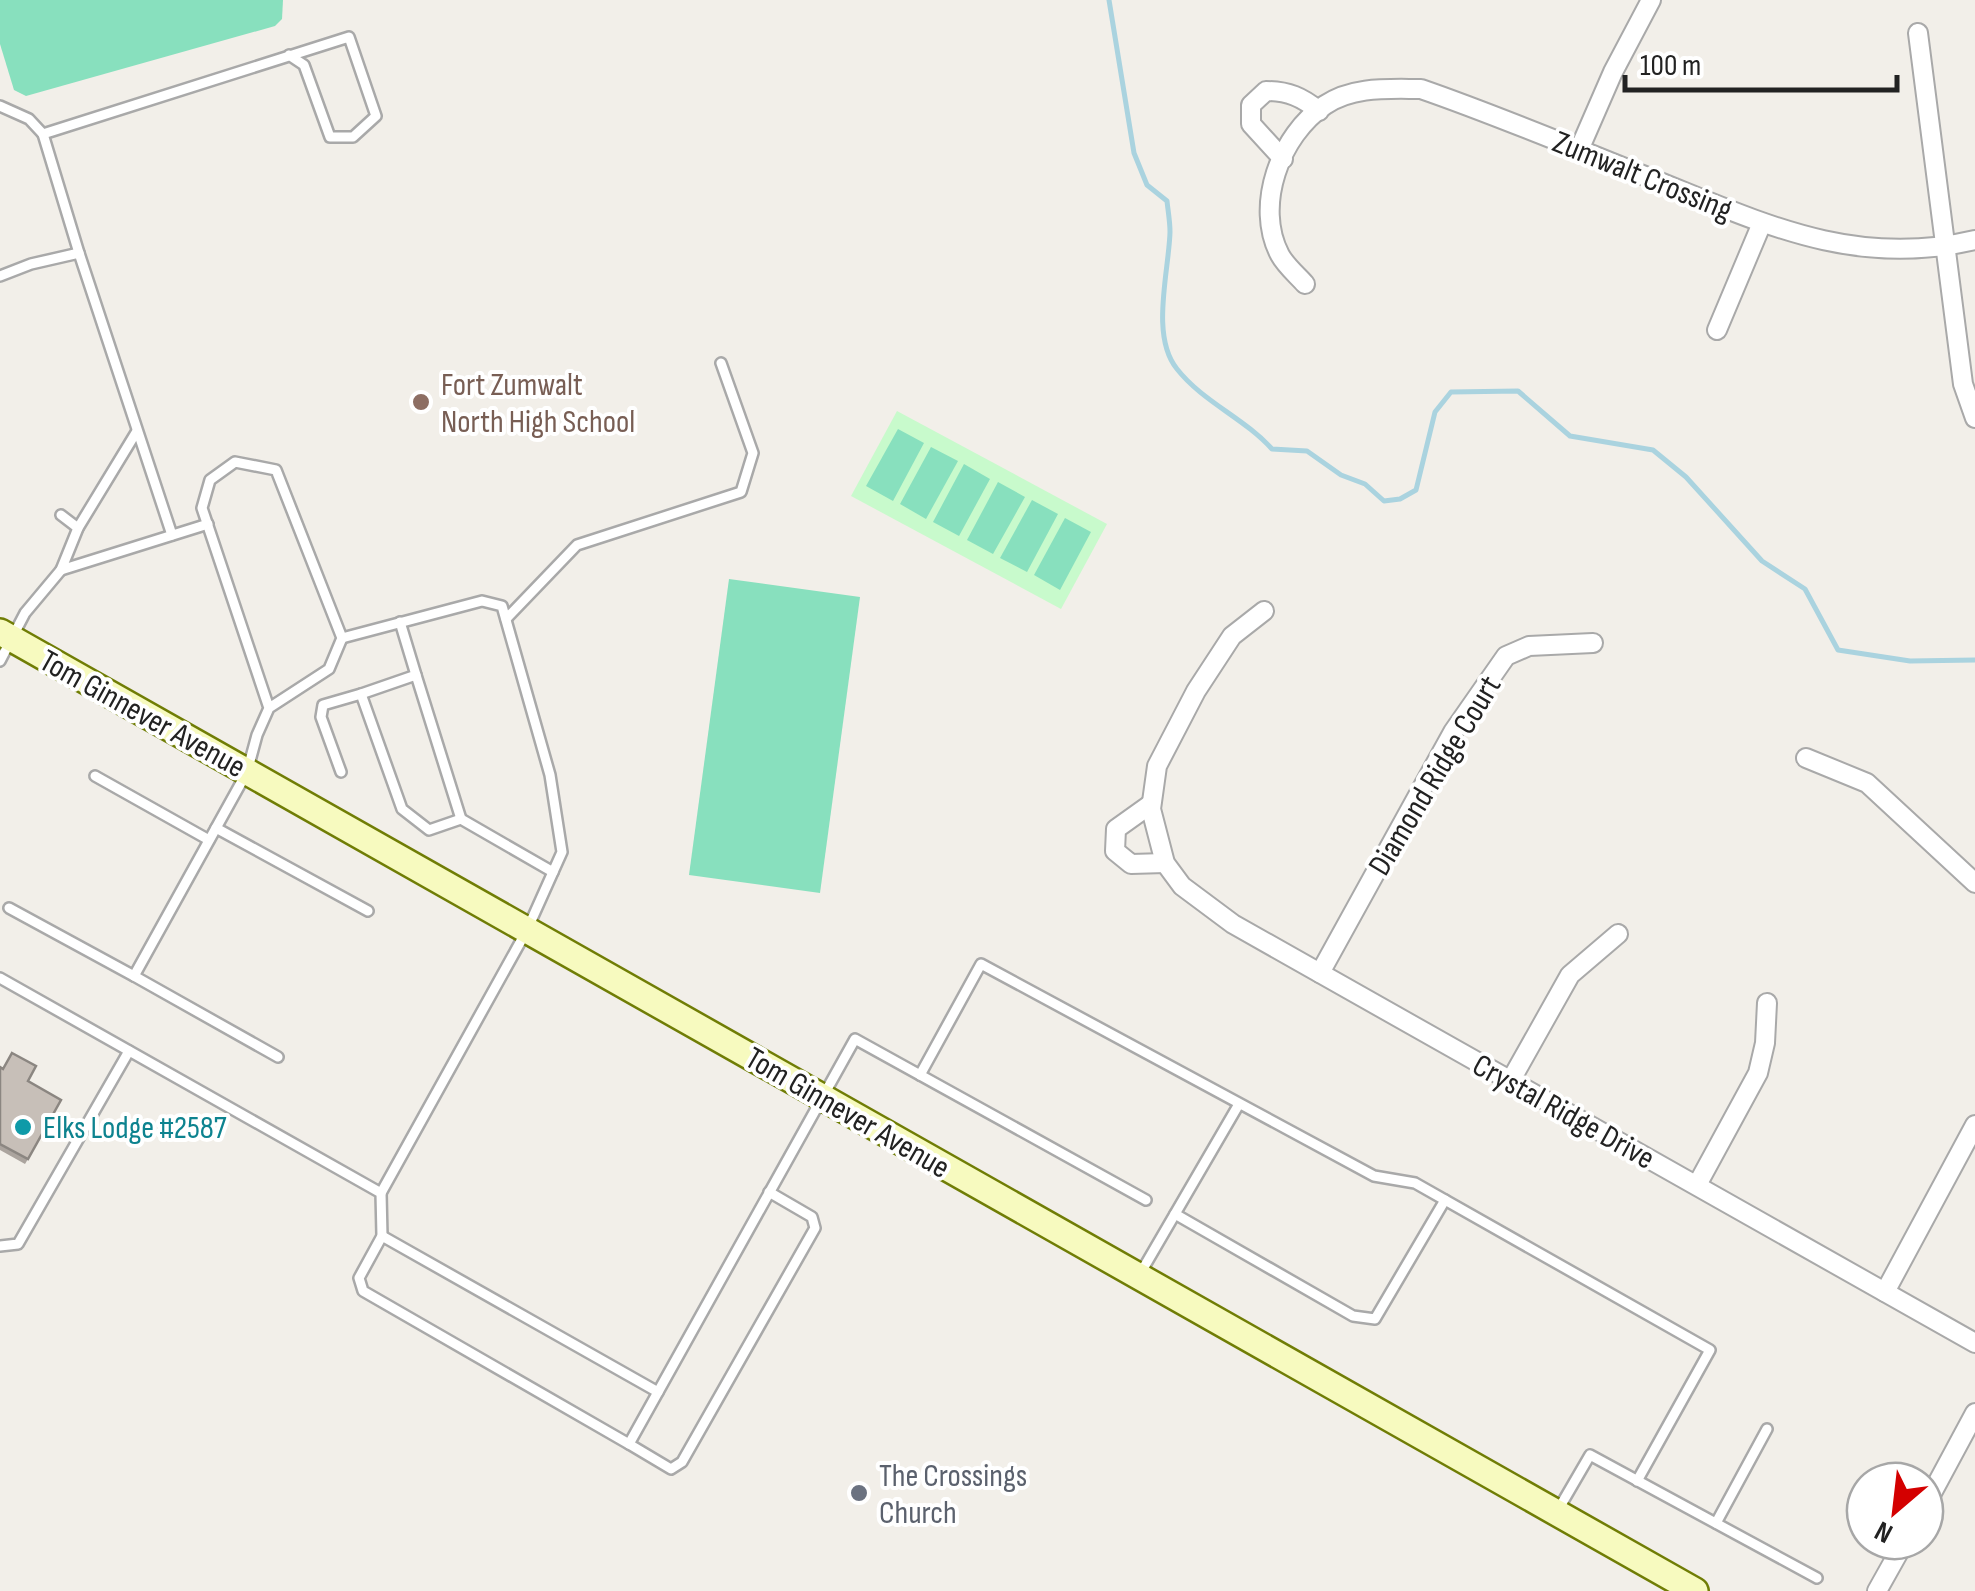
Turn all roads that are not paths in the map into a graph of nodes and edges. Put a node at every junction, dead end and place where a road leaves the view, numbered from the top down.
1 (1651, 0) edge
2 (1918, 33) dead end
3 (289, 55) junction
4 (0, 106) edge
5 (1319, 110) junction
6 (43, 134) junction
7 (1579, 150) junction
8 (1283, 159) junction
9 (1762, 223) junction
10 (1975, 240) edge
11 (1944, 248) junction
12 (79, 252) junction
13 (0, 276) edge
14 (1305, 284) dead end
15 (1717, 330) dead end
16 (722, 364) dead end
17 (1975, 418) edge
18 (138, 431) junction
19 (61, 515) dead end
20 (208, 524) junction
21 (78, 528) junction
22 (172, 535) junction
23 (61, 570) junction
24 (1264, 611) dead end
25 (506, 619) junction
26 (400, 622) junction
27 (342, 638) junction
28 (4, 644) edge
29 (1593, 644) dead end
30 (416, 675) junction
31 (362, 694) junction
32 (270, 708) junction
33 (1806, 758) dead end
34 (247, 772) junction
35 (341, 772) dead end
36 (96, 776) dead end
37 (1151, 804) junction
38 (461, 819) junction
39 (216, 828) junction
40 (209, 840) junction
41 (1165, 863) junction
42 (553, 872) junction
43 (1975, 883) edge
44 (9, 908) dead end
45 (368, 912) dead end
46 (526, 930) junction
47 (1618, 934) dead end
48 (1320, 973) junction
49 (134, 976) junction
50 (0, 978) edge
51 (1766, 1002) dead end
52 (128, 1051) junction
53 (278, 1057) dead end
54 (920, 1075) junction
55 (1510, 1080) junction
56 (822, 1097) junction
57 (1239, 1104) junction
58 (1975, 1125) edge
59 (1697, 1185) junction
60 (769, 1192) junction
61 (380, 1193) junction
62 (1146, 1200) dead end
63 (1445, 1200) junction
64 (1175, 1214) junction
65 (382, 1236) junction
66 (0, 1246) edge
67 (1139, 1276) junction
68 (1885, 1292) junction
69 (1975, 1343) edge
70 (658, 1392) junction
71 (1975, 1413) edge
72 (1767, 1430) dead end
73 (629, 1444) junction
74 (1945, 1469) edge
75 (1637, 1481) junction
76 (1557, 1513) junction
77 (1716, 1523) junction
78 (1893, 1561) edge
79 (1817, 1578) dead end
80 (1695, 1591) edge
81 (1876, 1591) edge

1 - 7 street
2 - 11 street
3 - 3 lane
3 - 6 lane
4 - 6 lane
5 - 7 street, Zumwalt Crossing
5 - 8 street, Zumwalt Crossing
5 - 8 street
6 - 12 lane
7 - 9 street, Zumwalt Crossing
8 - 14 street, Zumwalt Crossing
9 - 11 street, Zumwalt Crossing
9 - 15 street
10 - 11 street, Zumwalt Crossing
11 - 17 street
12 - 13 lane
12 - 18 lane
16 - 25 lane
18 - 21 lane
18 - 22 lane
19 - 21 lane
20 - 22 lane
20 - 27 lane
20 - 32 lane
21 - 23 lane
22 - 23 lane
23 - 28 lane
24 - 37 street
25 - 26 lane
25 - 42 lane
26 - 27 lane
26 - 30 lane
27 - 32 lane
28 - 34 main road, Tom Ginnever Avenue
29 - 48 street, Diamond Ridge Court
30 - 31 lane
30 - 38 lane
31 - 35 lane
31 - 38 lane
32 - 34 lane
33 - 43 street
34 - 39 lane
34 - 46 main road, Tom Ginnever Avenue
36 - 40 lane
37 - 41 street
37 - 41 street
38 - 42 lane
39 - 40 lane
39 - 45 lane
40 - 49 lane
41 - 48 street, Crystal Ridge Drive
42 - 46 lane
44 - 49 lane
46 - 56 main road, Tom Ginnever Avenue
46 - 61 lane
47 - 55 street
48 - 55 street, Crystal Ridge Drive
49 - 53 lane
50 - 52 lane
51 - 59 street
52 - 61 lane
52 - 66 lane
54 - 56 lane
54 - 57 lane
54 - 62 lane
55 - 59 street, Crystal Ridge Drive
56 - 60 lane
56 - 67 main road, Tom Ginnever Avenue
57 - 63 lane
57 - 64 lane
58 - 68 street
59 - 68 street, Crystal Ridge Drive
60 - 70 lane
60 - 73 lane
61 - 65 lane
63 - 64 lane
63 - 75 lane
64 - 67 lane
65 - 70 lane
65 - 73 lane
67 - 76 main road, Tom Ginnever Avenue
68 - 69 street, Crystal Ridge Drive
70 - 73 lane
71 - 74 street
72 - 77 lane
75 - 76 lane
75 - 77 lane
76 - 80 main road, Tom Ginnever Avenue
77 - 79 lane
78 - 81 street

